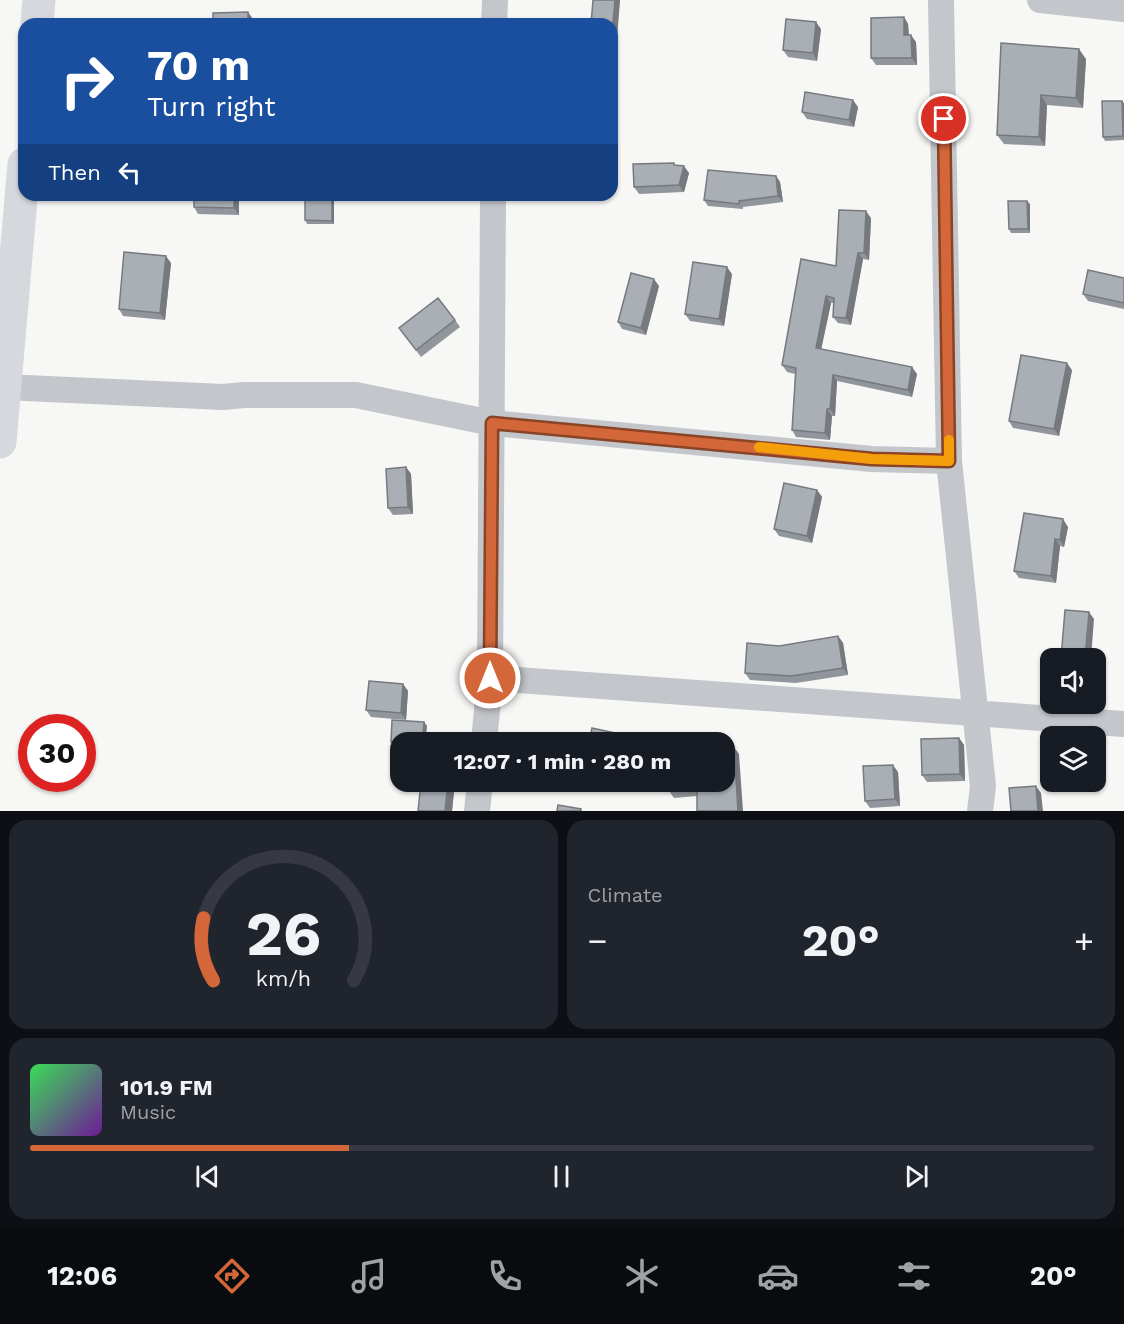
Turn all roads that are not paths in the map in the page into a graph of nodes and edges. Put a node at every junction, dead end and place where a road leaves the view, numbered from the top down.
1 (39, 0) edge
2 (495, 0) edge
3 (942, 0) edge
4 (1040, 0) edge
5 (1124, 9) edge
6 (38, 18) edge
7 (495, 18) edge
8 (21, 201) edge
9 (493, 201) edge
10 (4, 387) junction
11 (492, 423) junction
12 (0, 442) edge
13 (949, 461) junction
14 (490, 678) junction
15 (976, 714) junction
16 (1124, 724) edge
17 (485, 732) edge
18 (479, 792) edge
19 (477, 811) edge
20 (980, 811) edge

1 - 6 street
2 - 7 street
3 - 13 street
4 - 5 street
8 - 10 street
9 - 11 street
10 - 11 street
10 - 12 street
11 - 13 street
11 - 14 street
13 - 15 street
14 - 15 street
14 - 17 street
15 - 16 street
15 - 20 street
18 - 19 street

